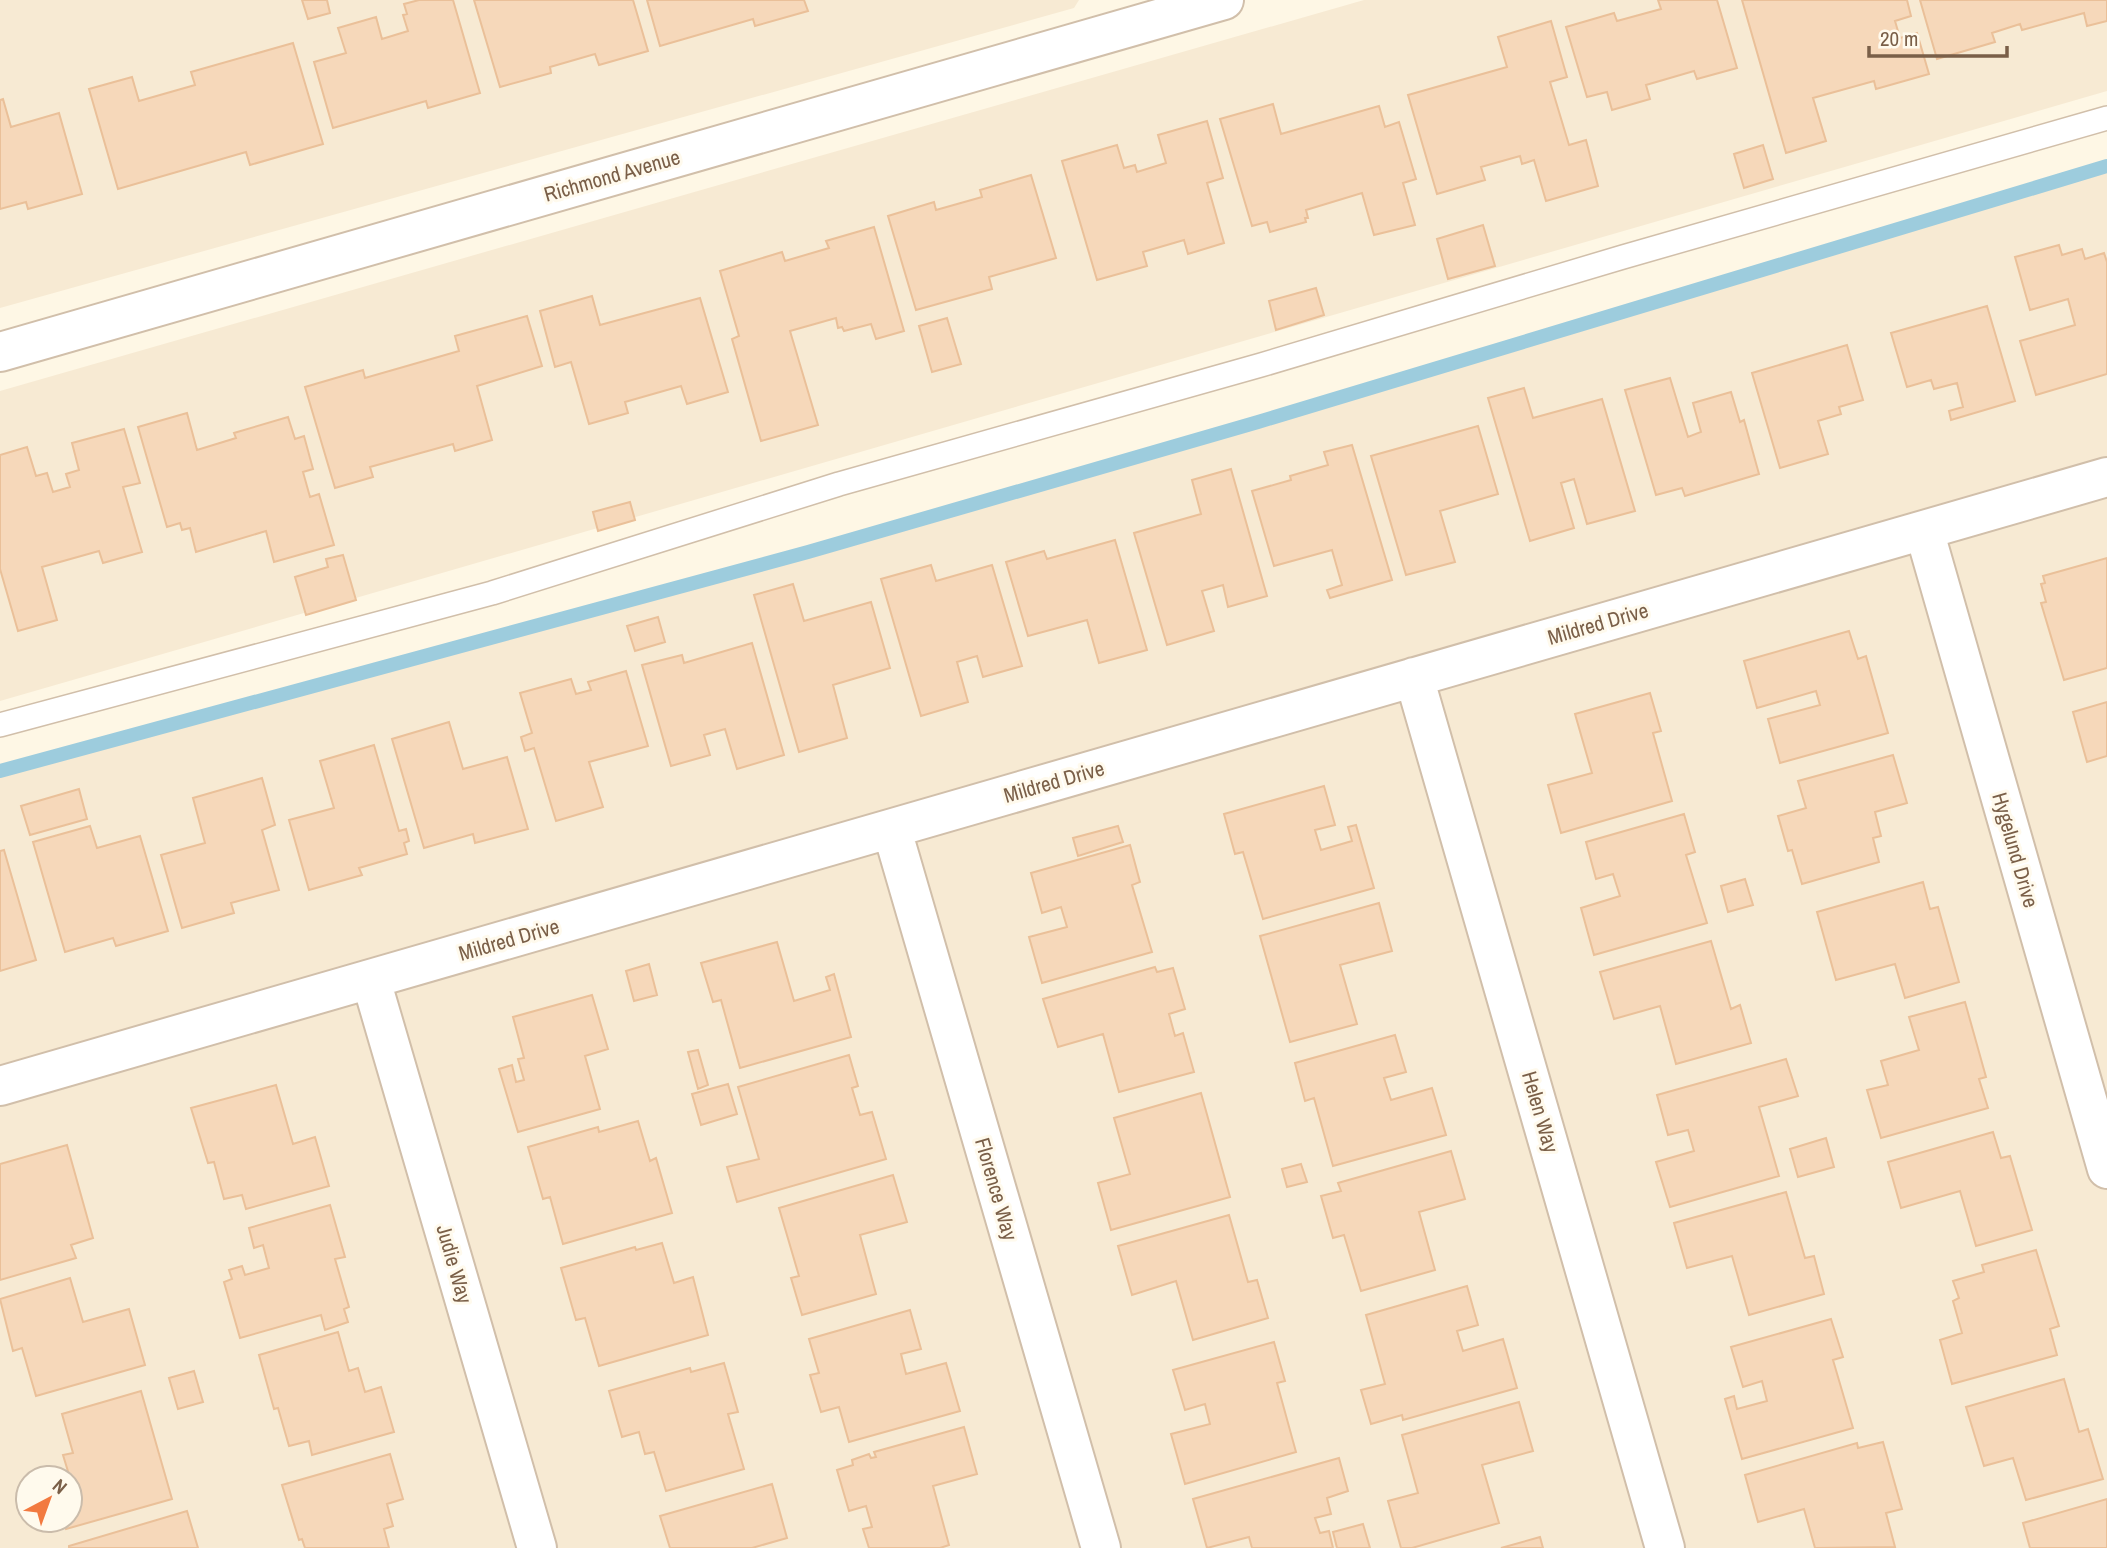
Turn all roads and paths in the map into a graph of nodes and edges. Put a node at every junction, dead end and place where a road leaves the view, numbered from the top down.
1 (1224, 0) edge
2 (1146, 10) edge
3 (2107, 118) edge
4 (0, 352) edge
5 (2107, 477) edge
6 (1924, 530) junction
7 (1414, 677) junction
8 (0, 725) edge
9 (892, 830) junction
10 (371, 980) junction
11 (0, 1086) edge
12 (2107, 1170) edge
13 (537, 1548) edge
14 (1101, 1548) edge
15 (1665, 1548) edge

1 - 2 street, Richmond Avenue
2 - 4 street, Richmond Avenue
3 - 8 lane
5 - 6 street, Mildred Drive
6 - 7 street, Mildred Drive
6 - 12 street, Hygelund Drive
7 - 9 street, Mildred Drive
7 - 15 street, Helen Way
9 - 10 street, Mildred Drive
9 - 14 street, Florence Way
10 - 11 street, Mildred Drive
10 - 13 street, Judie Way

